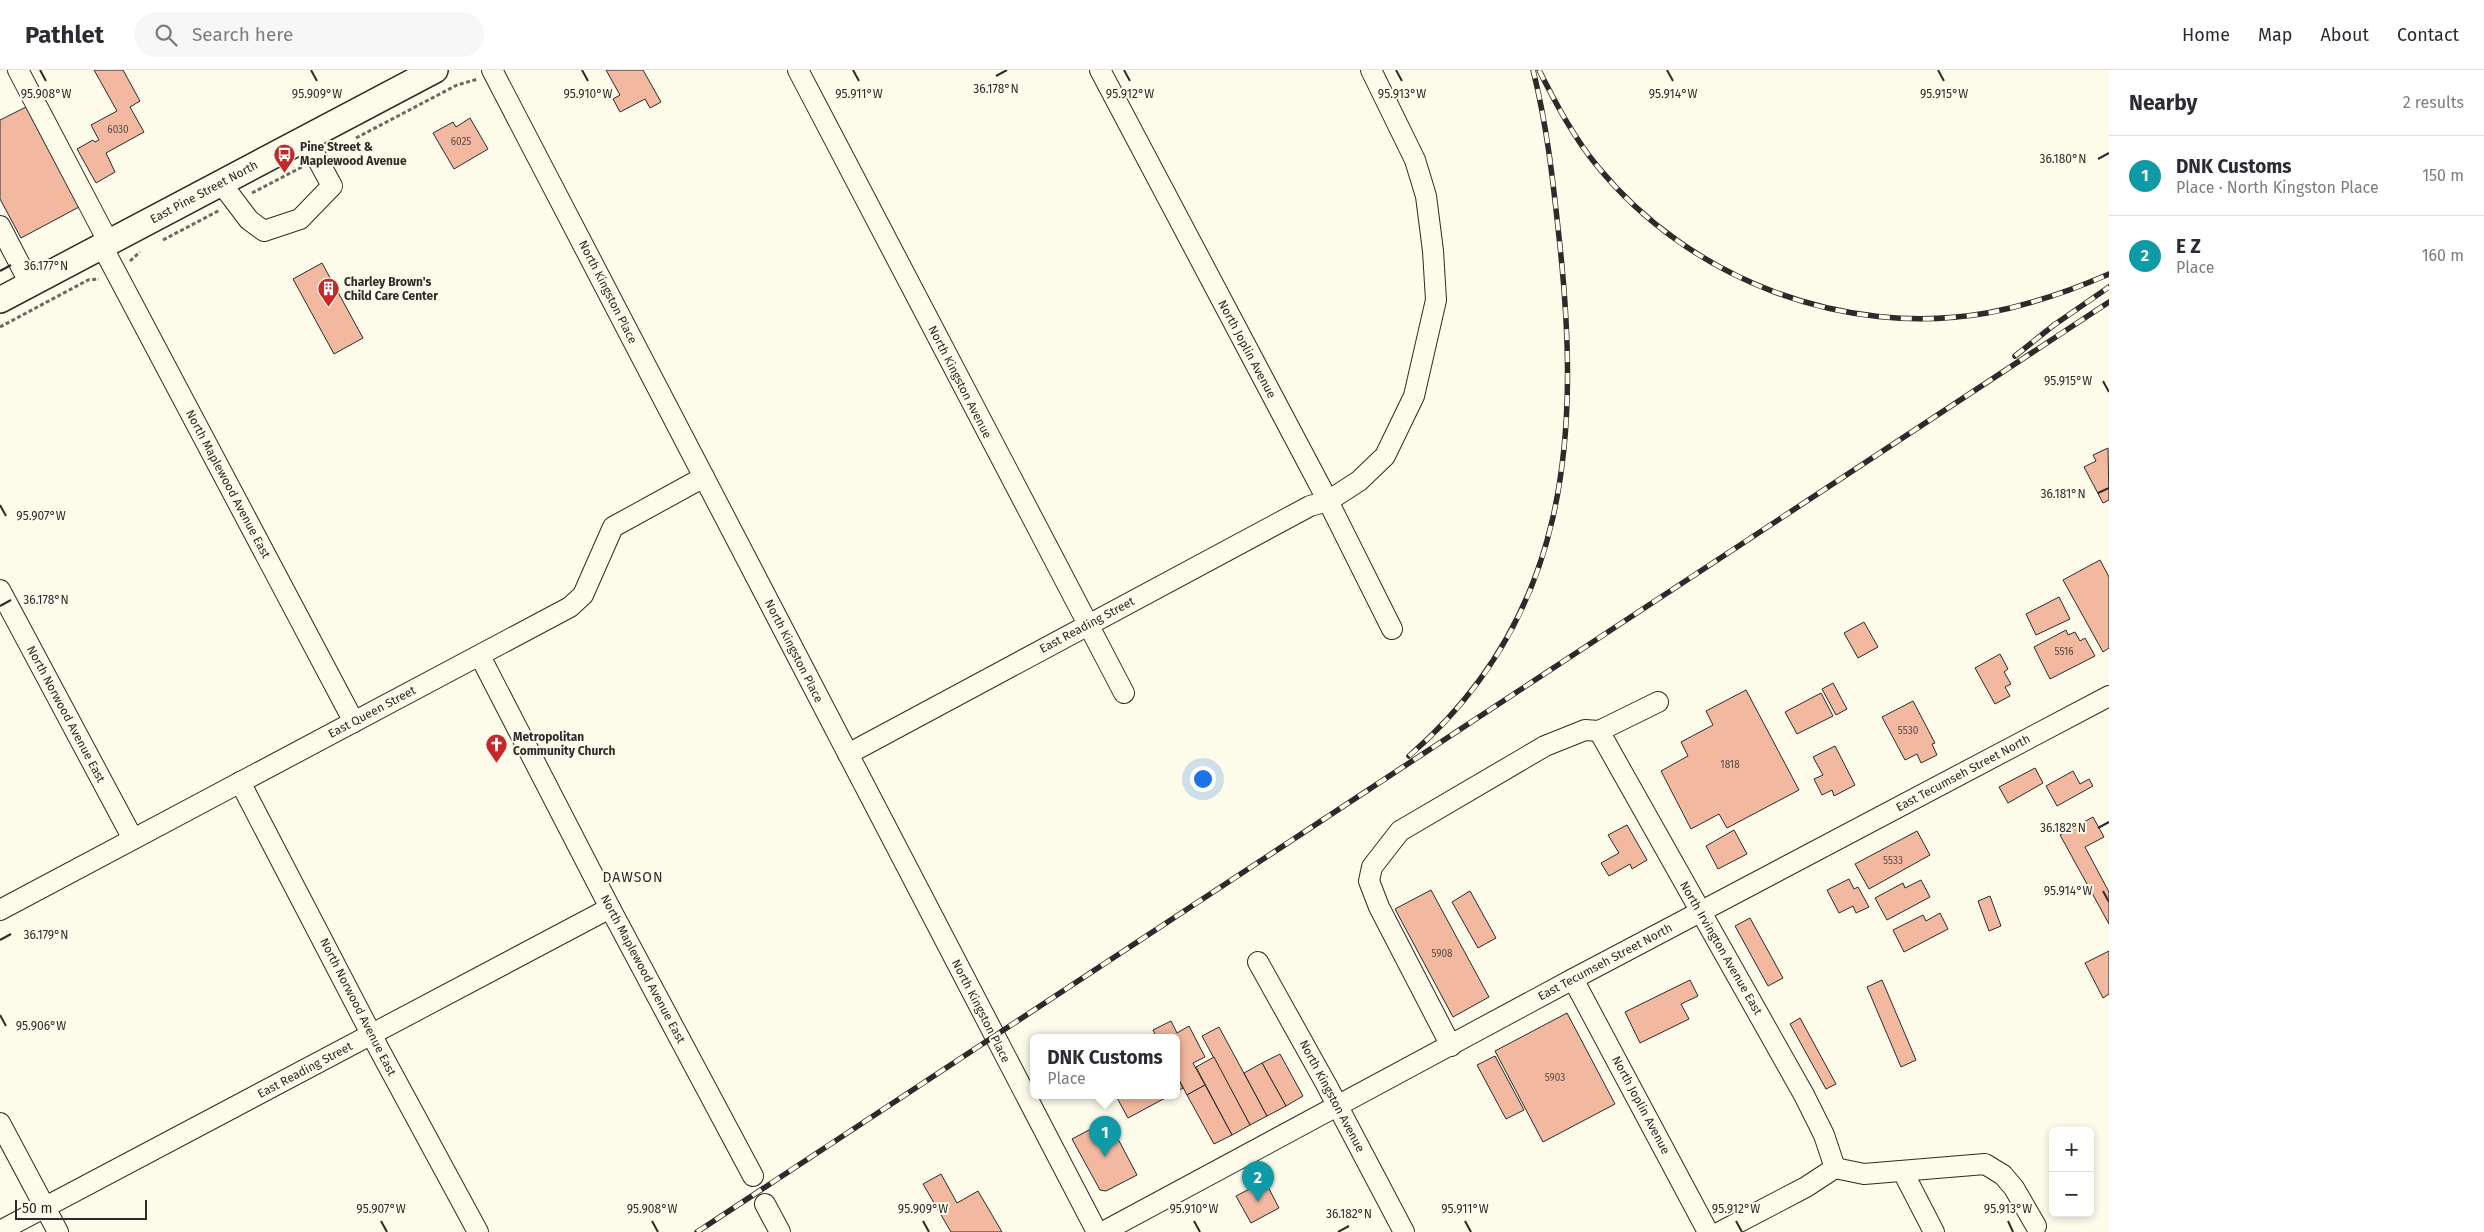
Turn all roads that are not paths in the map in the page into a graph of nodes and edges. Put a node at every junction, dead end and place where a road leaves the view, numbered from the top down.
1 (18, 70) edge
2 (436, 70) edge
3 (492, 70) edge
4 (798, 70) edge
5 (1100, 70) edge
6 (1371, 70) edge
7 (306, 138) junction
8 (221, 182) junction
9 (0, 226) edge
10 (106, 244) junction
11 (30, 284) junction
12 (0, 300) edge
13 (704, 477) junction
14 (1328, 501) junction
15 (0, 590) edge
16 (1087, 625) junction
17 (1392, 629) dead end
18 (480, 656) junction
19 (1124, 693) dead end
20 (2109, 696) edge
21 (1658, 702) dead end
22 (354, 722) junction
23 (1599, 731) junction
24 (848, 754) junction
25 (240, 782) junction
26 (133, 839) junction
27 (610, 908) junction
28 (0, 910) edge
29 (1699, 912) junction
30 (1258, 962) dead end
31 (1573, 979) junction
32 (372, 1034) junction
33 (1452, 1046) junction
34 (1338, 1106) junction
35 (0, 1123) edge
36 (1835, 1168) junction
37 (1903, 1172) junction
38 (753, 1176) dead end
39 (765, 1204) dead end
40 (45, 1207) junction
41 (2036, 1226) dead end
42 (0, 1232) edge
43 (58, 1232) edge
44 (478, 1232) edge
45 (780, 1232) edge
46 (1097, 1232) edge
47 (1103, 1232) edge
48 (1404, 1232) edge
49 (1708, 1232) edge
50 (1720, 1232) edge
51 (1934, 1232) edge

1 - 10 street, North Maplewood Avenue East
2 - 7 main road, East Pine Street North
3 - 13 street, North Kingston Place
4 - 16 street, North Kingston Avenue
5 - 14 street, North Joplin Avenue
6 - 14 street
7 - 8 main road, East Pine Street North
7 - 8 street
8 - 10 main road, East Pine Street North
9 - 11 street
10 - 11 main road, East Pine Street North
10 - 22 street, North Maplewood Avenue East
11 - 12 main road, East Pine Street North
13 - 18 street, East Queen Street
13 - 24 street, North Kingston Place
14 - 16 street, East Reading Street
14 - 17 street, North Joplin Avenue
15 - 26 street, North Norwood Avenue East
16 - 19 street, North Kingston Avenue
16 - 24 street, East Reading Street
18 - 22 street, East Queen Street
18 - 27 street, North Maplewood Avenue East
20 - 29 street, East Tecumseh Street North
21 - 23 street
22 - 25 street, East Queen Street
23 - 29 street, North Irvington Avenue East
23 - 33 street
24 - 46 street, North Kingston Place
25 - 26 street, East Queen Street
25 - 32 street, North Norwood Avenue East
26 - 28 street, East Queen Street
27 - 32 street, East Reading Street
27 - 38 street, North Maplewood Avenue East
29 - 31 street, East Tecumseh Street North
29 - 36 street, North Irvington Avenue East
30 - 34 street, North Kingston Avenue
31 - 33 street, East Tecumseh Street North
31 - 49 street, North Joplin Avenue
32 - 40 street, East Reading Street
32 - 44 street, North Norwood Avenue East
33 - 34 street, East Tecumseh Street North
34 - 47 street, East Tecumseh Street North
34 - 48 street, North Kingston Avenue
35 - 40 street
36 - 37 street
36 - 50 street
37 - 41 street
37 - 51 street
39 - 45 street
40 - 42 street, East Reading Street
40 - 43 street

